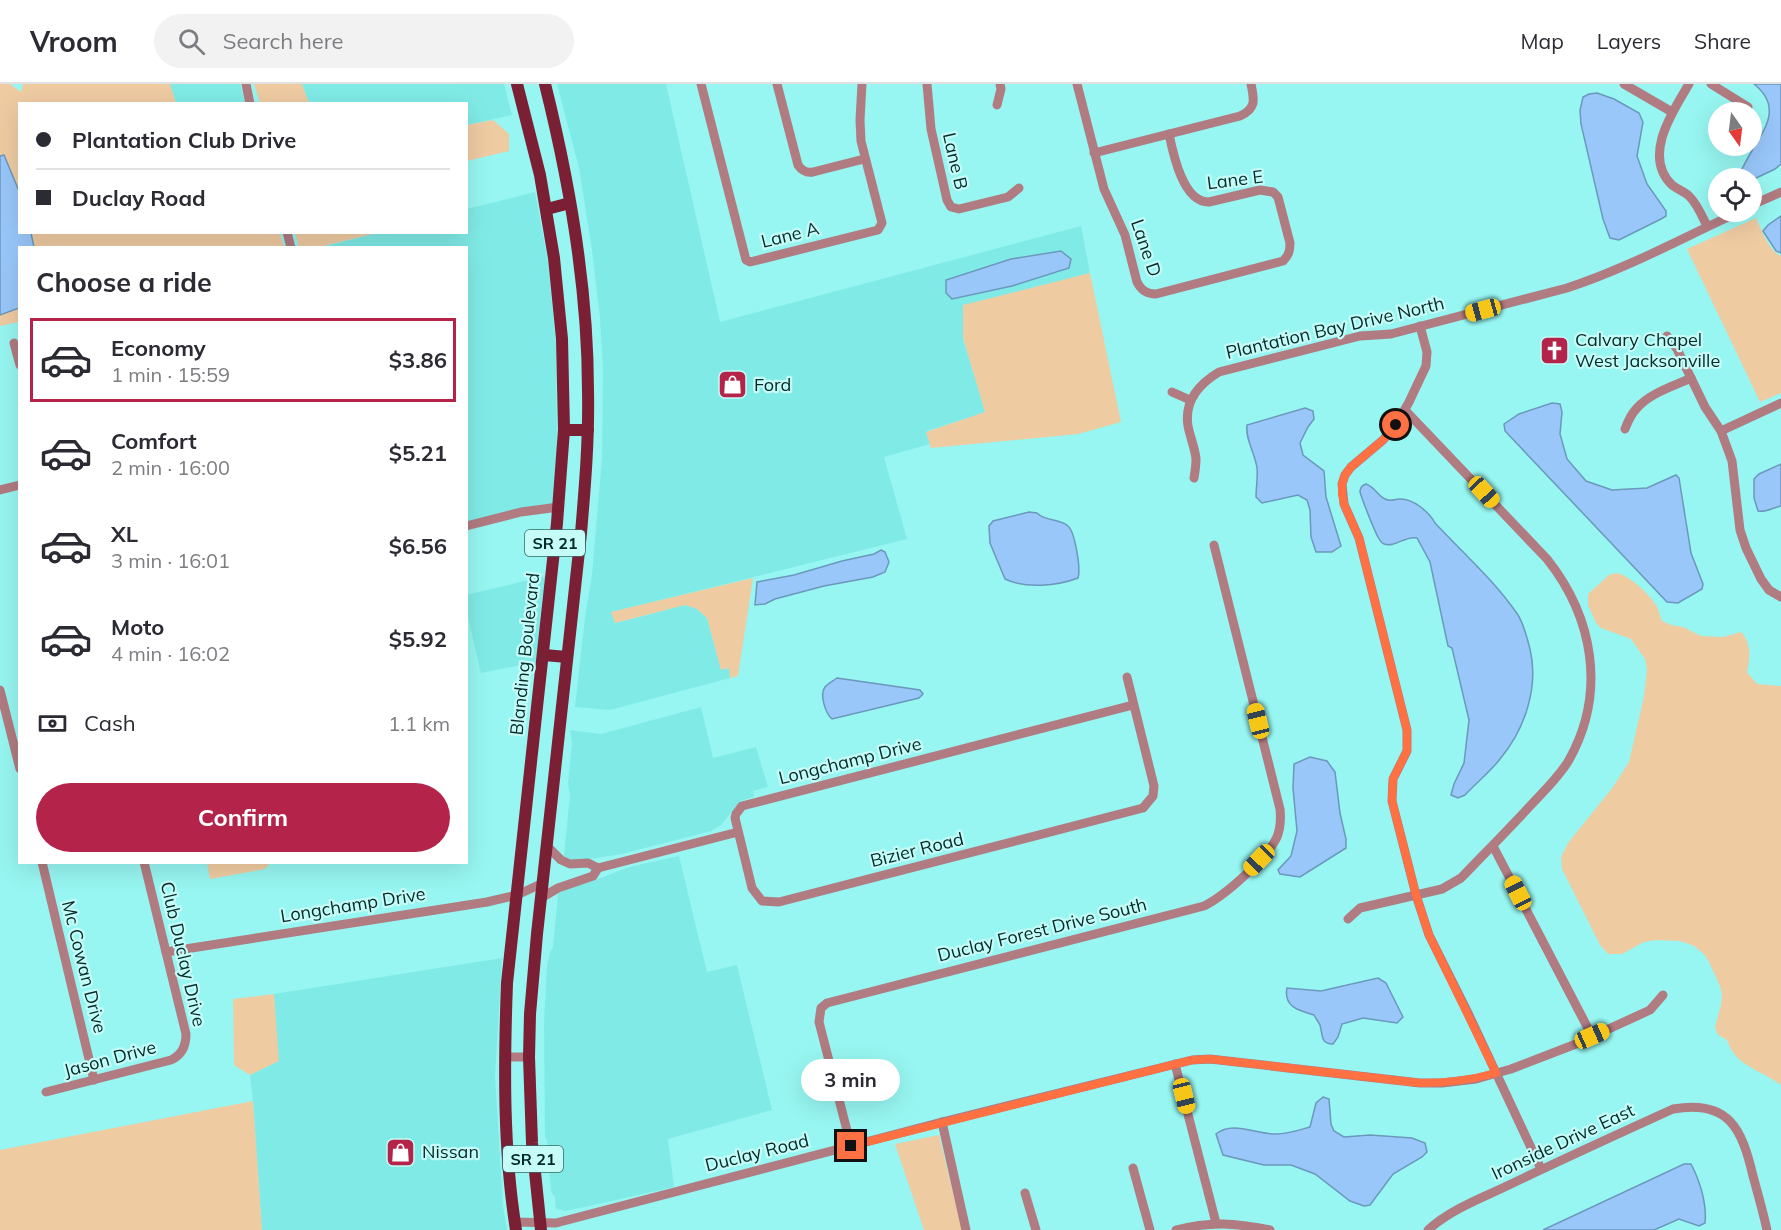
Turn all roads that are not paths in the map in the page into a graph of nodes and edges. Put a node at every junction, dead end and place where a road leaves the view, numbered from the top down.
1 (246, 84) edge
2 (517, 84) edge
3 (545, 84) edge
4 (701, 84) edge
5 (777, 84) edge
6 (862, 84) edge
7 (927, 84) edge
8 (1000, 84) edge
9 (1077, 84) edge
10 (1251, 84) edge
11 (1624, 84) edge
12 (1689, 84) edge
13 (1711, 84) edge
14 (250, 102) edge
15 (1741, 102) edge
16 (998, 105) dead end
17 (1672, 112) junction
18 (1169, 134) junction
19 (1094, 153) junction
20 (864, 159) junction
21 (1018, 188) dead end
22 (1781, 192) edge
23 (1762, 201) edge
24 (570, 203) junction
25 (547, 209) junction
26 (1716, 222) edge
27 (1707, 226) junction
28 (1277, 263) joint
29 (1420, 326) junction
30 (1667, 336) dead end
31 (14, 343) dead end
32 (18, 358) edge
33 (1691, 378) junction
34 (1172, 392) dead end
35 (1190, 400) junction
36 (1781, 403) edge
37 (1405, 410) junction
38 (1625, 429) dead end
39 (564, 430) junction
40 (588, 430) junction
41 (1720, 431) junction
42 (1194, 478) dead end
43 (18, 486) edge
44 (0, 490) edge
45 (559, 507) junction
46 (468, 525) edge
47 (1214, 545) dead end
48 (1781, 597) edge
49 (544, 655) junction
50 (567, 657) junction
51 (1127, 677) dead end
52 (0, 690) edge
53 (1133, 705) junction
54 (16, 741) edge
55 (738, 832) junction
56 (547, 846) junction
57 (1493, 846) junction
58 (42, 864) edge
59 (144, 864) edge
60 (598, 868) junction
61 (543, 883) junction
62 (517, 895) junction
63 (1416, 895) junction
64 (541, 898) junction
65 (1348, 919) dead end
66 (166, 952) junction
67 (1663, 996) dead end
68 (1592, 1036) junction
69 (181, 1053) joint
70 (504, 1057) junction
71 (529, 1057) junction
72 (1175, 1064) junction
73 (1496, 1073) junction
74 (94, 1080) junction
75 (45, 1092) dead end
76 (942, 1122) junction
77 (851, 1146) junction
78 (1133, 1168) dead end
79 (1541, 1169) junction
80 (1025, 1192) dead end
81 (1216, 1223) junction
82 (515, 1226) edge
83 (540, 1226) edge
84 (966, 1230) edge
85 (1036, 1230) edge
86 (1150, 1230) edge
87 (1176, 1230) edge
88 (1270, 1230) edge
89 (1428, 1230) edge
90 (1767, 1230) edge

1 - 14 street
2 - 25 main road, Blanding Boulevard / SR 21
3 - 24 main road, SR 21
4 - 20 street, Lane A
5 - 20 street
6 - 20 street
7 - 21 street, Lane B
8 - 16 street
9 - 19 street, Lane D
10 - 18 street
11 - 17 street
12 - 17 street
13 - 15 street
17 - 27 street
18 - 19 street
18 - 28 street, Lane E
19 - 28 street, Lane D
22 - 23 street
24 - 25 main road
24 - 40 main road, SR 21
25 - 39 main road, Blanding Boulevard / SR 21
26 - 27 street, Plantation Bay Drive North
27 - 29 street, Plantation Bay Drive North
29 - 35 street, Plantation Bay Drive North
29 - 37 street
30 - 33 street
31 - 32 street
33 - 38 street
33 - 41 street
34 - 35 street
35 - 42 street
36 - 41 street
37 - 57 street
37 - 63 street
39 - 40 main road
39 - 45 main road, Blanding Boulevard / SR 21
40 - 50 main road, SR 21
41 - 48 street
43 - 44 street
45 - 46 street
45 - 49 main road, Blanding Boulevard / SR 21
47 - 77 street, Duclay Forest Drive South
49 - 50 main road
49 - 62 main road, Blanding Boulevard / SR 21
50 - 56 main road, SR 21
51 - 53 street
52 - 54 street
53 - 55 street, Longchamp Drive
53 - 55 street, Bizier Road
55 - 60 street
56 - 60 street
56 - 61 main road, SR 21
57 - 63 street
57 - 68 street
58 - 74 street, Mc Cowan Drive
59 - 66 street, Club Duclay Drive
60 - 64 street
61 - 62 street, Longchamp Drive
61 - 64 main road, SR 21
62 - 66 street, Longchamp Drive
62 - 70 main road, Blanding Boulevard / SR 21
63 - 65 street
63 - 73 street
64 - 71 main road, SR 21
66 - 69 street, Club Duclay Drive
67 - 68 street, Duclay Road
68 - 73 street, Duclay Road
69 - 74 street, Jason Drive
70 - 71 street
70 - 82 main road, Blanding Boulevard / SR 21
71 - 83 main road, SR 21
72 - 73 street, Duclay Road
72 - 76 street, Duclay Road
72 - 81 street
73 - 79 street
74 - 75 street, Jason Drive
76 - 77 street, Duclay Road
76 - 84 street
77 - 83 street, Duclay Road
78 - 86 street
79 - 89 street, Ironside Drive East
79 - 90 street, Ironside Drive East
80 - 85 street
81 - 87 street
81 - 88 street
82 - 83 street, Duclay Road

